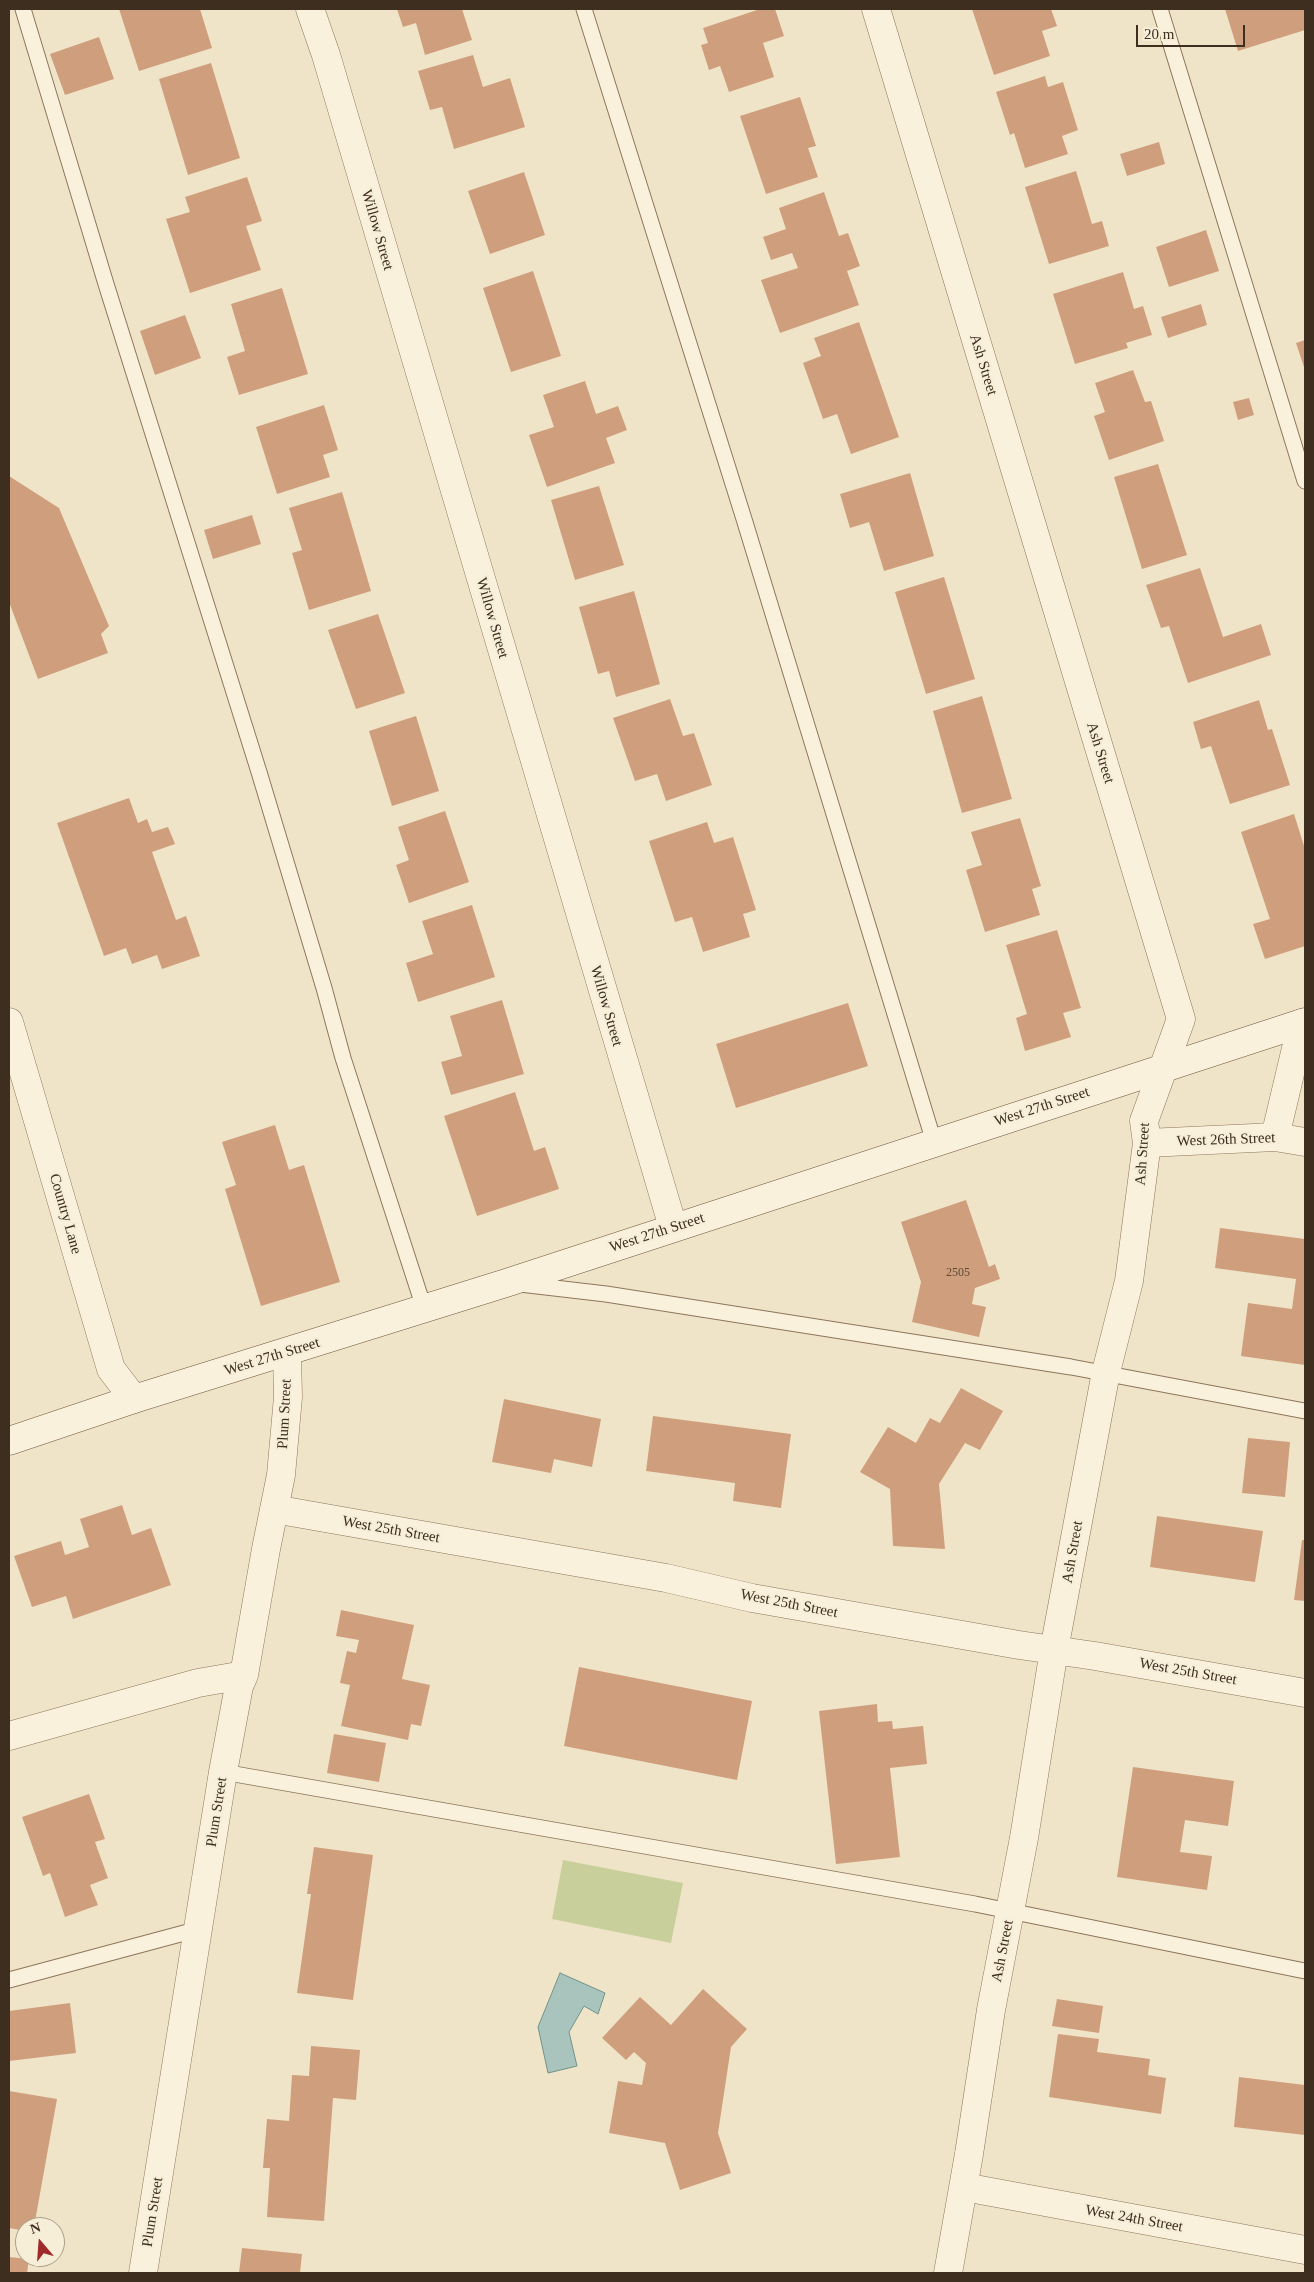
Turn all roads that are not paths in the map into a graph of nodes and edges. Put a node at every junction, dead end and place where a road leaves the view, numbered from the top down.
1 (23, 9) edge
2 (310, 9) edge
3 (584, 9) edge
4 (876, 9) edge
5 (1160, 9) edge
6 (1305, 481) edge
7 (9, 1022) edge
8 (1304, 1022) edge
9 (1162, 1068) junction
10 (1275, 1137) junction
11 (934, 1142) junction
12 (1305, 1142) edge
13 (1146, 1143) junction
14 (673, 1227) junction
15 (506, 1283) junction
16 (424, 1308) junction
17 (287, 1353) junction
18 (1106, 1372) junction
19 (134, 1399) junction
20 (1305, 1411) edge
21 (9, 1442) edge
22 (274, 1509) junction
23 (1054, 1650) junction
24 (244, 1675) junction
25 (1305, 1692) edge
26 (9, 1736) edge
27 (223, 1772) junction
28 (1010, 1911) junction
29 (199, 1929) junction
30 (1305, 1971) edge
31 (9, 1980) edge
32 (964, 2187) junction
33 (1305, 2250) edge
34 (143, 2273) edge
35 (948, 2273) edge

1 - 16 lane
2 - 14 street, Willow Street
3 - 11 lane
4 - 9 street, Ash Street
5 - 6 lane
7 - 19 street, Country Lane
8 - 9 street, West 27th Street
8 - 10 street
9 - 11 street, West 27th Street
9 - 13 street, Ash Street
10 - 12 street, West 26th Street
10 - 13 street, West 26th Street
11 - 14 street, West 27th Street
13 - 18 street, Ash Street
14 - 15 street, West 27th Street
15 - 16 street, West 27th Street
15 - 18 lane
16 - 17 street, West 27th Street
17 - 19 street, West 27th Street
17 - 22 street, Plum Street
18 - 20 lane
18 - 23 street, Ash Street
19 - 21 street, West 27th Street
22 - 23 street, West 25th Street
22 - 24 street, Plum Street
23 - 25 street, West 25th Street
23 - 28 street, Ash Street
24 - 26 street
24 - 27 street, Plum Street
27 - 28 lane
27 - 29 street, Plum Street
28 - 30 lane
28 - 32 street, Ash Street
29 - 31 lane
29 - 34 street, Plum Street
32 - 33 street, West 24th Street
32 - 35 street, Ash Street

